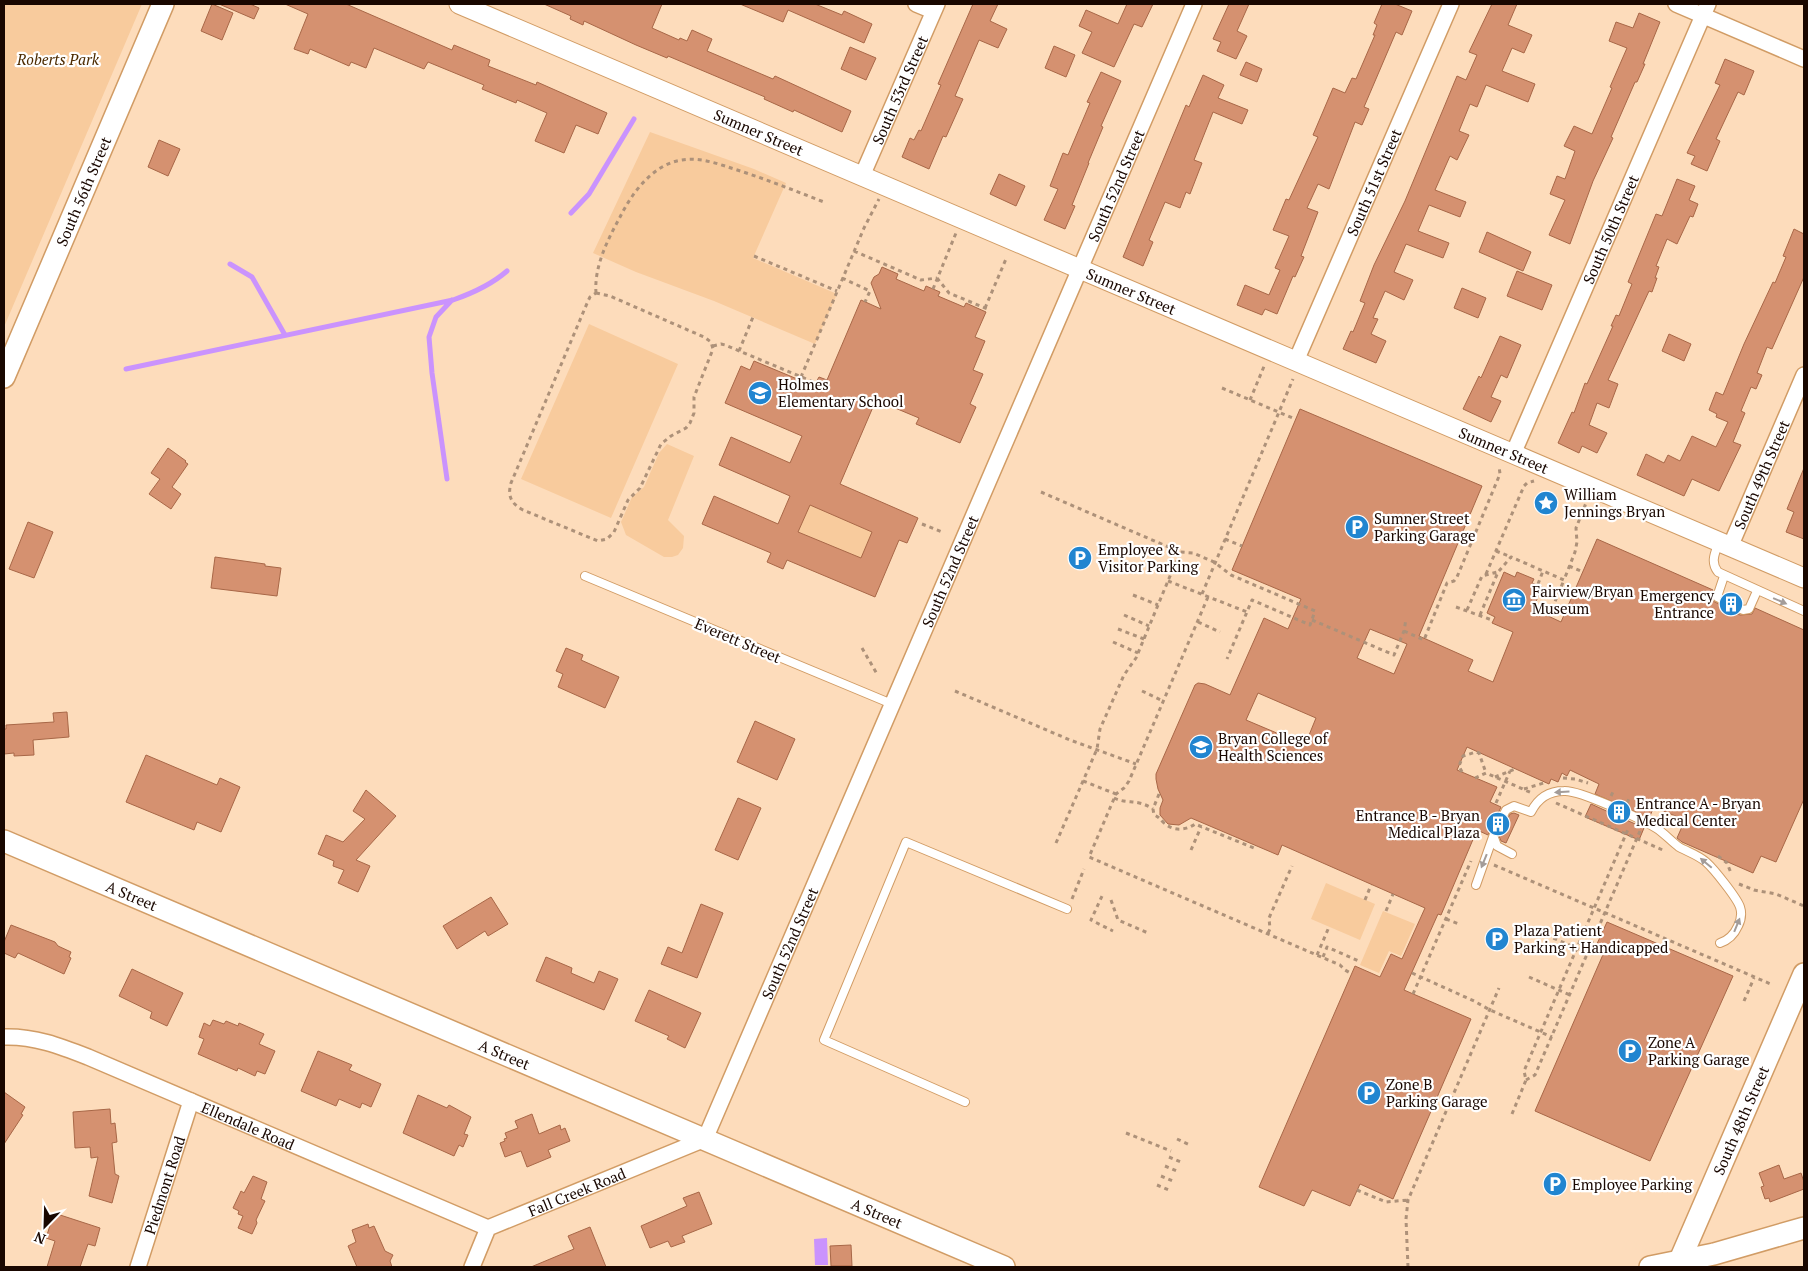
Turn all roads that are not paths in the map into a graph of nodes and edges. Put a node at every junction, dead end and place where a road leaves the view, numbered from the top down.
1 (163, 4) edge
2 (459, 4) edge
3 (916, 4) edge
4 (1194, 4) edge
5 (1451, 4) edge
6 (1676, 4) edge
7 (935, 8) edge
8 (1705, 10) edge
9 (1804, 59) edge
10 (862, 176) junction
11 (1079, 269) junction
12 (1294, 370) junction
13 (1804, 375) edge
14 (4, 377) edge
15 (1506, 459) junction
16 (1725, 544) junction
17 (585, 576) dead end
18 (1724, 576) junction
19 (1804, 578) edge
20 (1757, 590) junction
21 (1804, 611) edge
22 (892, 704) junction
23 (1494, 838) junction
24 (4, 841) edge
25 (1512, 854) dead end
26 (1476, 885) dead end
27 (1067, 909) dead end
28 (1720, 943) dead end
29 (1804, 974) edge
30 (4, 1037) edge
31 (191, 1102) junction
32 (965, 1102) dead end
33 (705, 1139) junction
34 (488, 1228) junction
35 (1804, 1228) edge
36 (1678, 1265) edge
37 (138, 1267) edge
38 (472, 1267) edge
39 (1004, 1267) edge
40 (1650, 1267) edge

1 - 14 main road, South 56th Street
2 - 10 street, Sumner Street
3 - 7 street
4 - 11 street, South 52nd Street
5 - 12 street, South 51st Street
6 - 8 street
7 - 10 street, South 53rd Street
8 - 9 street
8 - 15 street, South 50th Street
10 - 11 street, Sumner Street
11 - 12 street, Sumner Street
11 - 22 street, South 52nd Street
12 - 15 street, Sumner Street
13 - 16 street, South 49th Street
15 - 16 street, Sumner Street
16 - 18 lane
16 - 19 street, Sumner Street
17 - 22 lane, Everett Street
18 - 20 lane
18 - 20 lane
20 -> 21 lane
22 - 33 street, South 52nd Street
23 - 25 lane
23 -> 26 lane
28 -> 23 lane
24 - 33 main road, A Street
27 - 32 lane
29 - 36 main road, South 48th Street
30 - 31 street, Ellendale Road
31 - 34 street, Ellendale Road
31 - 37 street, Piedmont Road
33 - 34 street, Fall Creek Road
33 - 39 main road, A Street
34 - 38 street
35 - 36 main road
36 - 40 main road

